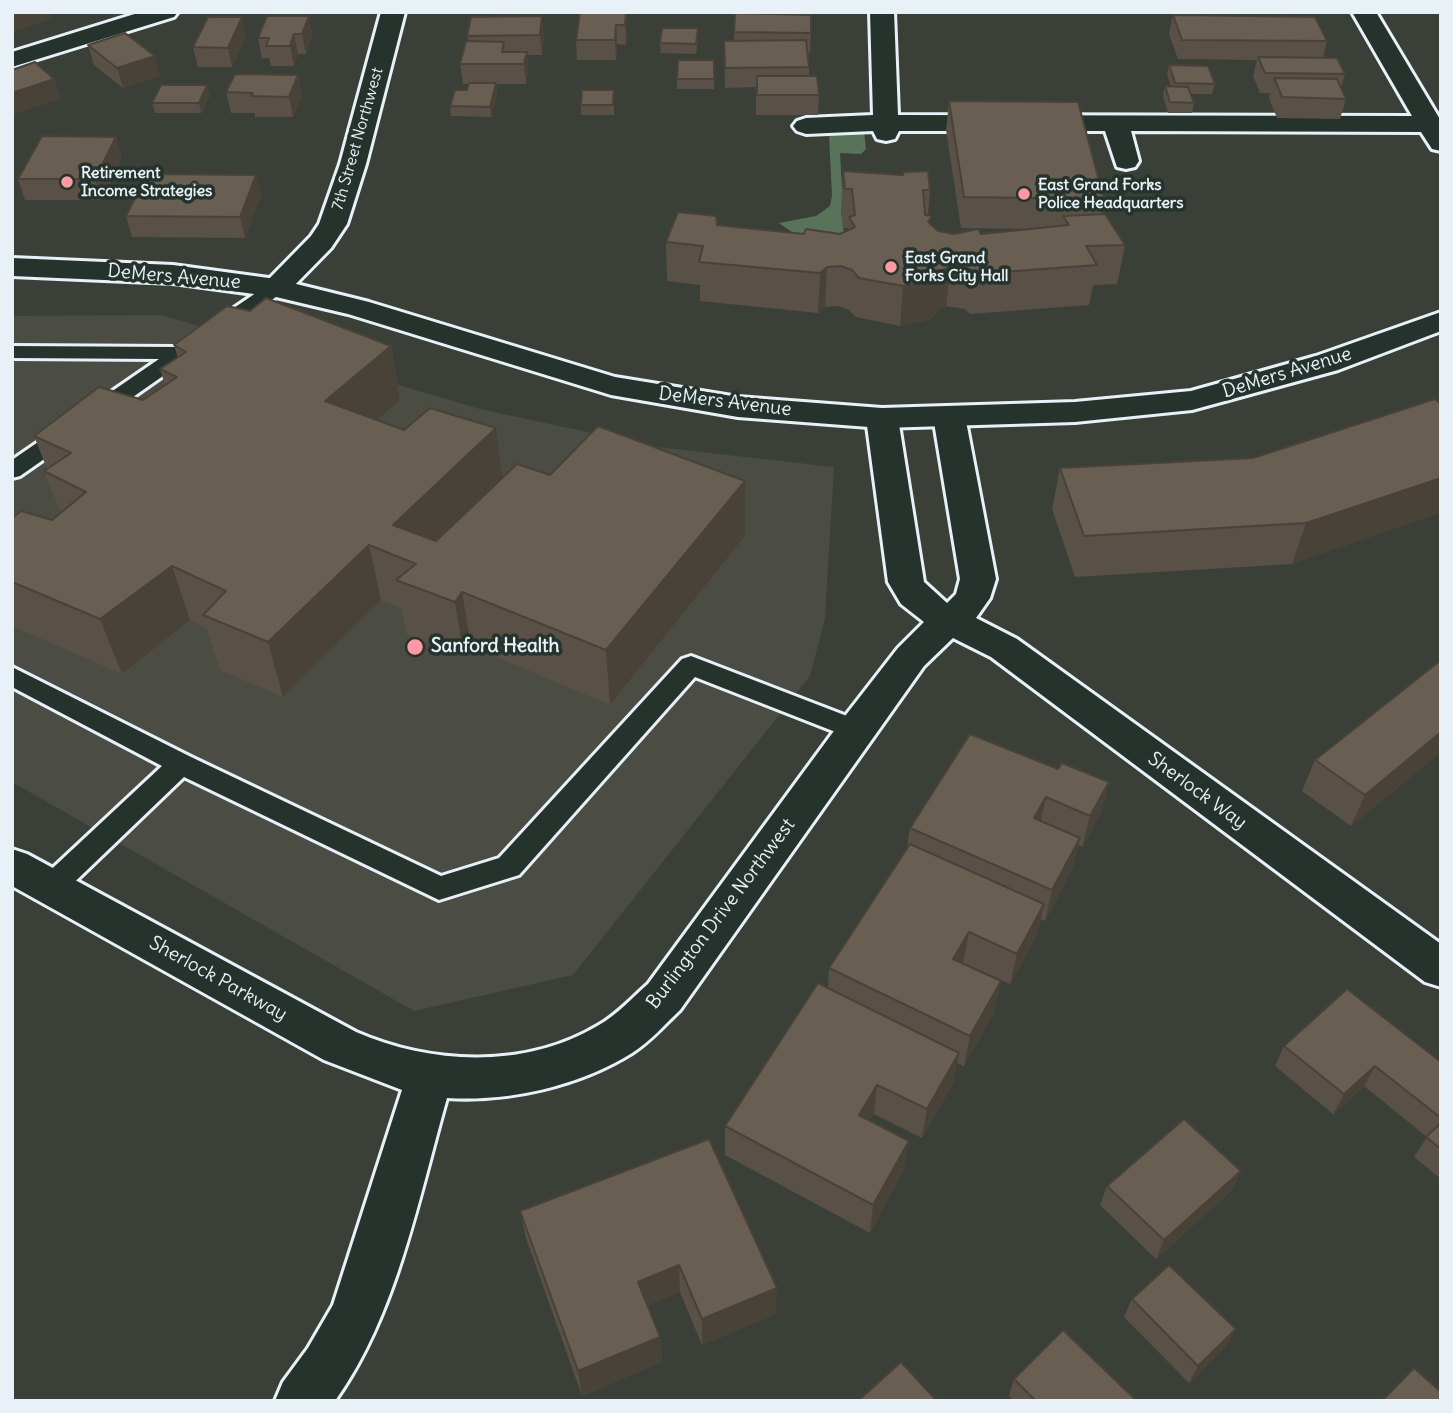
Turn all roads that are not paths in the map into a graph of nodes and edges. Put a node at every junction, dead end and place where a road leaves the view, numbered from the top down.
1 (393, 12) edge
2 (882, 12) edge
3 (1364, 12) edge
4 (153, 14) edge
5 (12, 60) edge
6 (1116, 123) junction
7 (806, 126) dead end
8 (885, 128) junction
9 (1437, 130) edge
10 (1126, 162) dead end
11 (12, 267) edge
12 (276, 288) junction
13 (1441, 321) edge
14 (12, 352) edge
15 (181, 353) junction
16 (949, 416) junction
17 (882, 418) junction
18 (12, 471) edge
19 (949, 620) junction
20 (12, 676) edge
21 (856, 730) junction
22 (181, 764) junction
23 (12, 866) edge
24 (51, 887) junction
25 (1441, 969) edge
26 (430, 1076) junction
27 (302, 1401) edge

1 - 12 street, 7th Street Northwest
2 - 8 street
3 - 9 street
4 - 5 street
6 - 8 street
6 - 9 street
6 - 10 street
7 - 8 street
11 - 12 street, DeMers Avenue
12 - 15 lane
12 - 17 street, DeMers Avenue
13 - 16 street, DeMers Avenue
14 - 15 lane
15 - 18 lane
16 - 17 street, DeMers Avenue
16 - 19 street, Burlington Drive Northwest
17 - 19 street, Sherlock Way
19 - 21 street, Burlington Drive Northwest
19 - 25 street, Sherlock Way
20 - 22 lane
21 - 22 lane
21 - 26 street, Burlington Drive Northwest
22 - 24 lane
23 - 24 street, Sherlock Parkway
24 - 26 street, Sherlock Parkway
26 - 27 street

